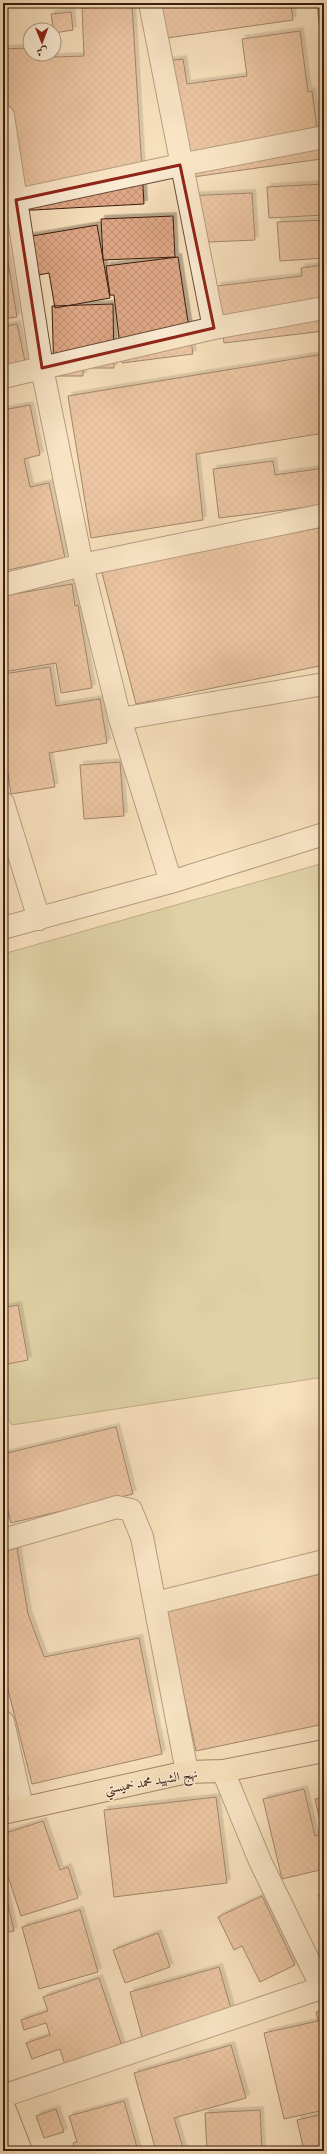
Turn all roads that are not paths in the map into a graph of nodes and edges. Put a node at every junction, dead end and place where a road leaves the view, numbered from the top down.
1 (150, 3) edge
2 (3, 116) edge
3 (324, 137) edge
4 (180, 165) junction
5 (10, 202) edge
6 (324, 308) edge
7 (214, 328) junction
8 (42, 368) junction
9 (3, 377) edge
10 (324, 515) edge
11 (82, 565) junction
12 (3, 585) edge
13 (324, 684) edge
14 (120, 719) junction
15 (3, 803) edge
16 (324, 834) edge
17 (171, 882) junction
18 (38, 919) junction
19 (3, 928) edge
20 (3, 1540) edge
21 (324, 1561) edge
22 (156, 1603) junction
23 (3, 1722) edge
24 (324, 1751) edge
25 (187, 1772) junction
26 (222, 1772) junction
27 (13, 1810) edge
28 (323, 1988) edge
29 (3, 2096) edge
30 (3, 2105) edge
31 (21, 2151) edge

1 - 4 street
2 - 5 street
3 - 4 street
4 - 5 street
4 - 7 street
5 - 8 street
6 - 7 street
7 - 8 street
8 - 9 street
8 - 11 street
10 - 11 street
11 - 12 street
11 - 14 street
13 - 14 street
14 - 17 street
15 - 18 street
16 - 17 street
17 - 18 street
18 - 19 street
20 - 22 street
21 - 22 street
22 - 25 street
23 - 27 street
24 - 26 main road, نهج الشهيد محمد خميستي
25 - 26 main road, نهج الشهيد محمد خميستي
25 - 27 main road, نهج الشهيد محمد خميستي
26 - 28 street
28 - 29 street
30 - 31 street

